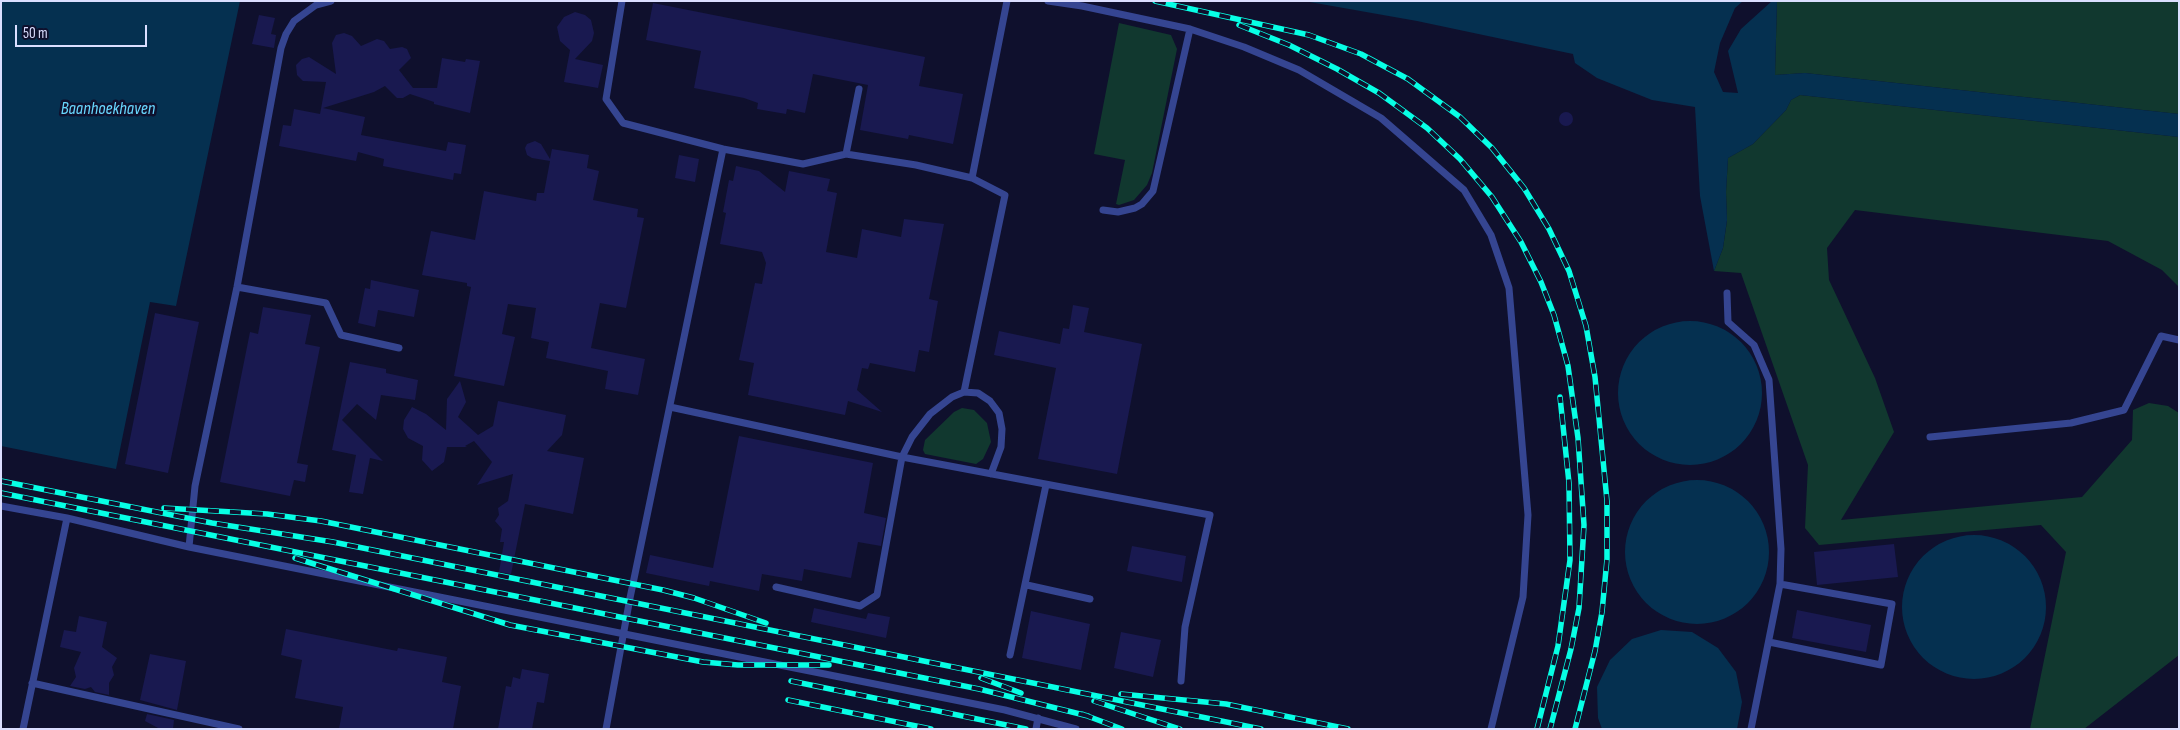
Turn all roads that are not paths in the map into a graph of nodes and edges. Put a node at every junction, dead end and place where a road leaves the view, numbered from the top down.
1 (332, 1) edge
2 (622, 1) edge
3 (1007, 1) edge
4 (1048, 1) edge
5 (1190, 29) junction
6 (859, 89) dead end
7 (723, 149) junction
8 (846, 154) junction
9 (972, 178) junction
10 (1103, 210) dead end
11 (237, 287) junction
12 (1727, 293) dead end
13 (2179, 340) edge
14 (399, 348) dead end
15 (964, 392) junction
16 (670, 407) junction
17 (1930, 437) dead end
18 (902, 457) junction
19 (992, 474) junction
20 (1046, 484) junction
21 (1, 506) edge
22 (67, 518) junction
23 (189, 547) junction
24 (1780, 584) junction
25 (1027, 585) junction
26 (776, 587) dead end
27 (1090, 599) dead end
28 (625, 633) junction
29 (1768, 642) junction
30 (1010, 655) dead end
31 (1181, 681) dead end
32 (32, 683) junction
33 (1038, 718) junction
34 (23, 729) edge
35 (239, 729) edge
36 (606, 729) edge
37 (1036, 729) edge
38 (1076, 729) edge
39 (1491, 729) edge
40 (1751, 729) edge

1 - 11 lane
2 - 7 lane
3 - 9 lane
4 - 5 lane
5 - 10 lane
5 - 39 lane
6 - 8 lane
7 - 8 lane
7 - 16 lane
8 - 9 lane
9 - 15 lane
11 - 14 lane
11 - 23 lane
12 - 24 lane
13 - 17 lane
15 - 18 lane
15 - 19 lane
16 - 18 lane
16 - 28 lane
18 - 19 lane
18 - 26 lane
19 - 20 lane
20 - 25 lane
20 - 31 lane
21 - 22 lane
22 - 23 lane
22 - 32 lane
23 - 28 lane
24 - 29 lane
24 - 29 lane
25 - 27 lane
25 - 30 lane
28 - 33 lane
28 - 36 lane
29 - 40 lane
32 - 34 lane
32 - 35 lane
33 - 37 lane
33 - 38 lane

